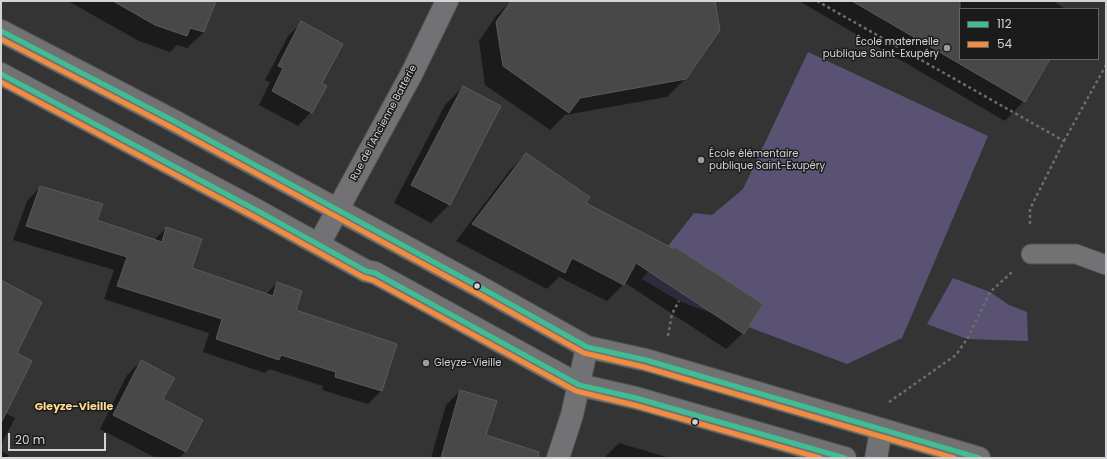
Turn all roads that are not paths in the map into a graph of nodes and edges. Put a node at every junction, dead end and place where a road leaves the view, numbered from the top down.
1 (447, 1) edge
2 (1, 31) edge
3 (1, 74) edge
4 (337, 211) junction
5 (319, 244) junction
6 (1031, 254) road end
7 (1106, 265) edge
8 (587, 347) junction
9 (579, 384) junction
10 (874, 427) junction
11 (558, 458) edge
12 (845, 458) edge
13 (876, 458) edge
14 (979, 458) edge

1 - 4 street, Rue de l'Ancienne Batterie
2 - 4 street
3 - 5 street
4 - 5 street, Rue de l'Ancienne Batterie
4 - 8 street
5 - 9 street
6 - 7 lane
8 - 9 street
8 - 10 street
9 - 11 street
9 - 12 street
10 - 13 street
10 - 14 street

